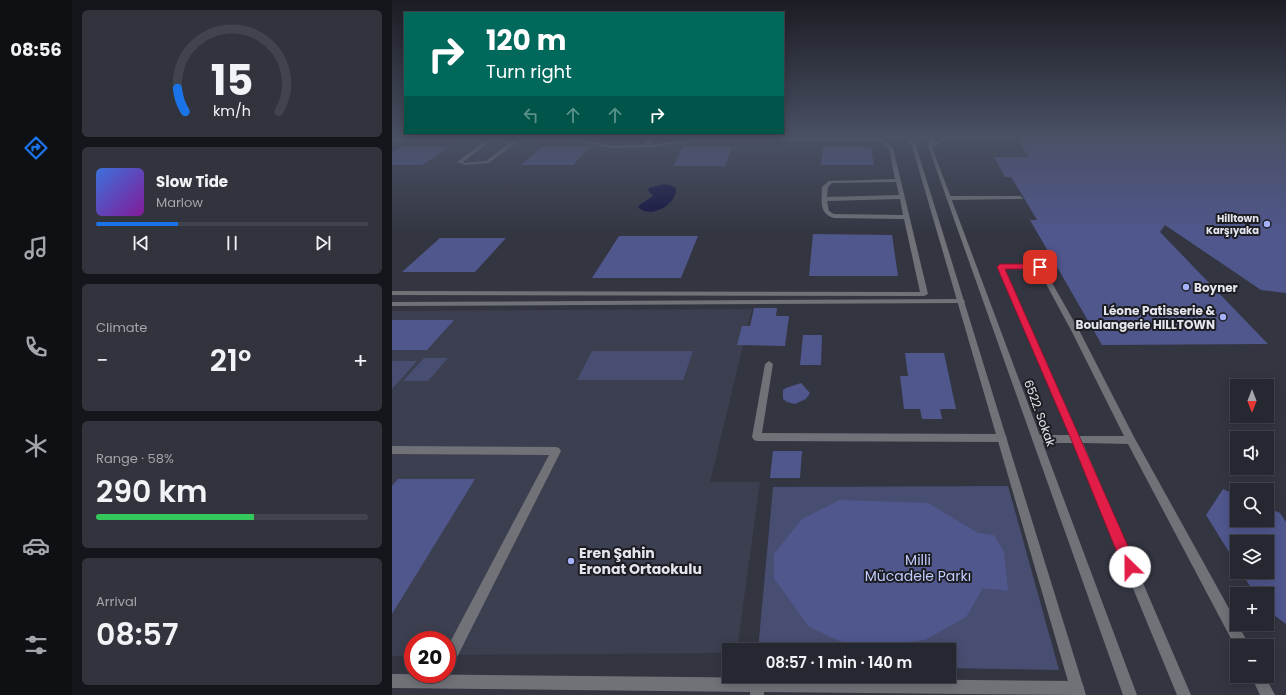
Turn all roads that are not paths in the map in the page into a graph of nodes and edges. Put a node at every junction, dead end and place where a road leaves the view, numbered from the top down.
1 (896, 170) edge
2 (921, 170) edge
3 (941, 170) edge
4 (898, 180) junction
5 (902, 197) junction
6 (949, 198) junction
7 (1020, 198) dead end
8 (825, 199) junction
9 (906, 216) junction
10 (392, 293) edge
11 (961, 301) junction
12 (392, 304) edge
13 (769, 364) dead end
14 (1002, 438) junction
15 (1037, 439) junction
16 (1076, 439) junction
17 (1131, 440) junction
18 (392, 450) edge
19 (1238, 639) edge
20 (456, 644) edge
21 (456, 679) edge
22 (404, 680) edge
23 (392, 681) edge
24 (1262, 683) edge
25 (758, 690) edge
26 (1078, 691) edge
27 (1130, 695) edge
28 (1184, 695) edge
29 (1268, 695) edge

1 - 4 street
2 - 11 street
3 - 6 street, 6522. Sokak
4 - 5 street
4 - 8 street
5 - 8 street
5 - 9 street
6 - 7 street
6 - 15 street, 6522. Sokak
8 - 9 street
9 - 10 street
11 - 12 street
11 - 14 street
13 - 14 street
14 - 26 street
15 - 16 street
15 - 27 street, 6522. Sokak
16 - 17 street
16 - 17 street
16 - 28 street
17 - 19 street
18 - 20 street
21 - 25 street
22 - 23 street
24 - 29 street
25 - 26 street

